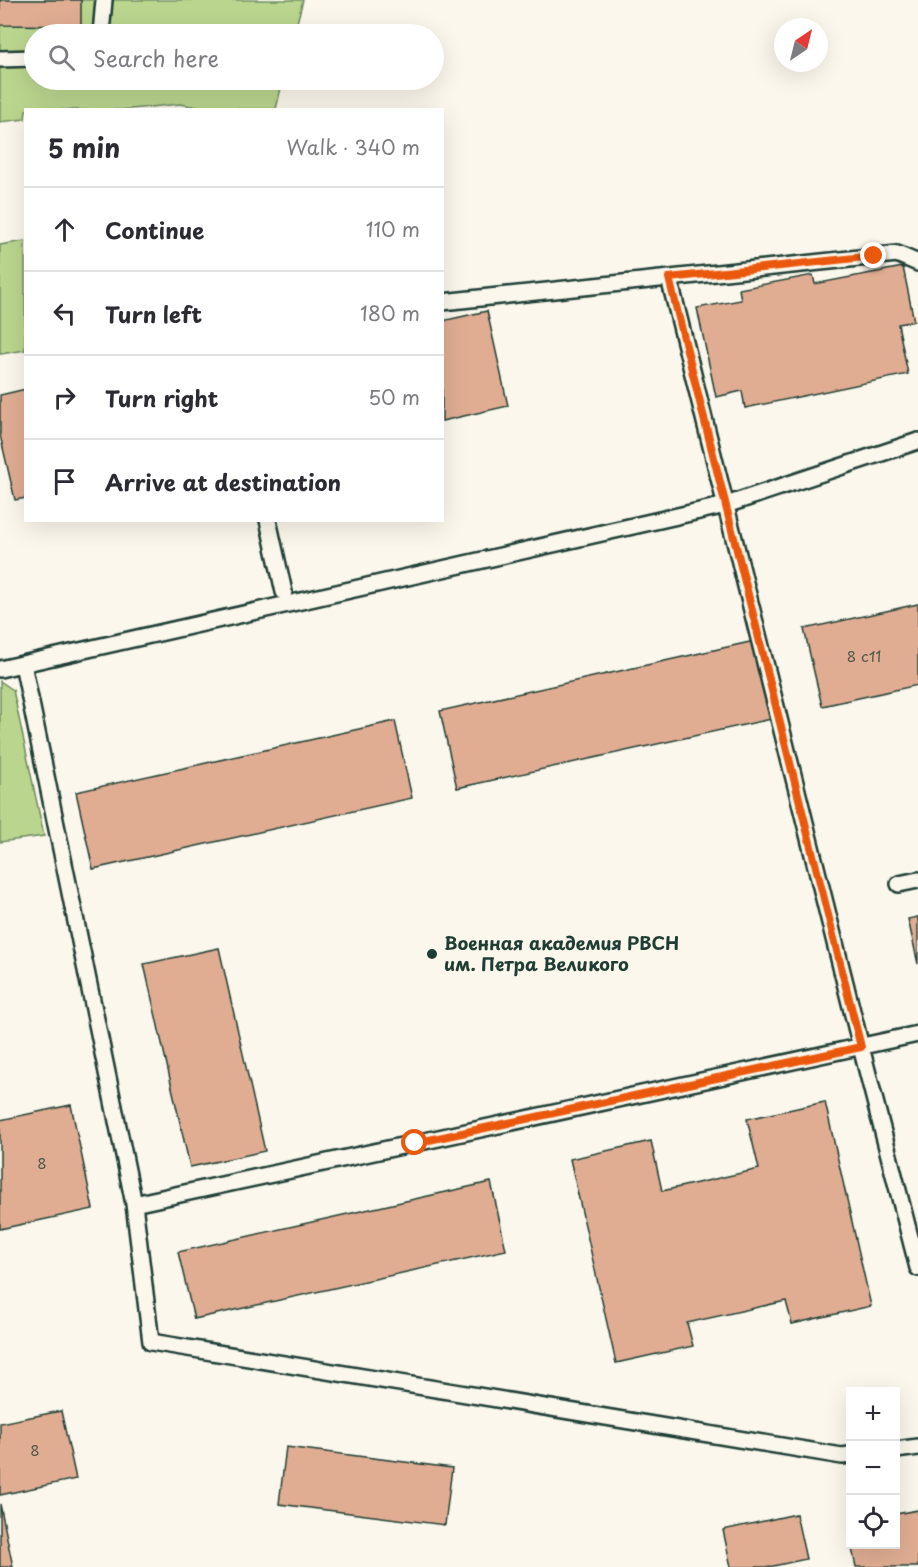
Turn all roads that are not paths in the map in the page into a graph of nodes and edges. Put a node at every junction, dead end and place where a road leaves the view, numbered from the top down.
1 (104, 0) edge
2 (102, 24) edge
3 (24, 58) edge
4 (0, 59) edge
5 (918, 263) edge
6 (669, 278) junction
7 (444, 302) edge
8 (918, 441) edge
9 (726, 505) junction
10 (268, 522) edge
11 (284, 592) dead end
12 (23, 664) junction
13 (0, 669) edge
14 (918, 880) edge
15 (899, 884) dead end
16 (918, 1034) edge
17 (861, 1047) junction
18 (134, 1204) junction
19 (918, 1268) edge
20 (918, 1447) edge
21 (900, 1449) edge
22 (846, 1456) edge

1 - 2 lane
3 - 4 lane
5 - 6 lane
6 - 7 lane
6 - 9 lane
8 - 9 lane
9 - 12 lane
9 - 17 lane
10 - 11 lane
12 - 13 lane
12 - 18 lane
14 - 15 lane
16 - 17 lane
17 - 18 lane
17 - 19 lane
18 - 22 lane
20 - 21 lane

